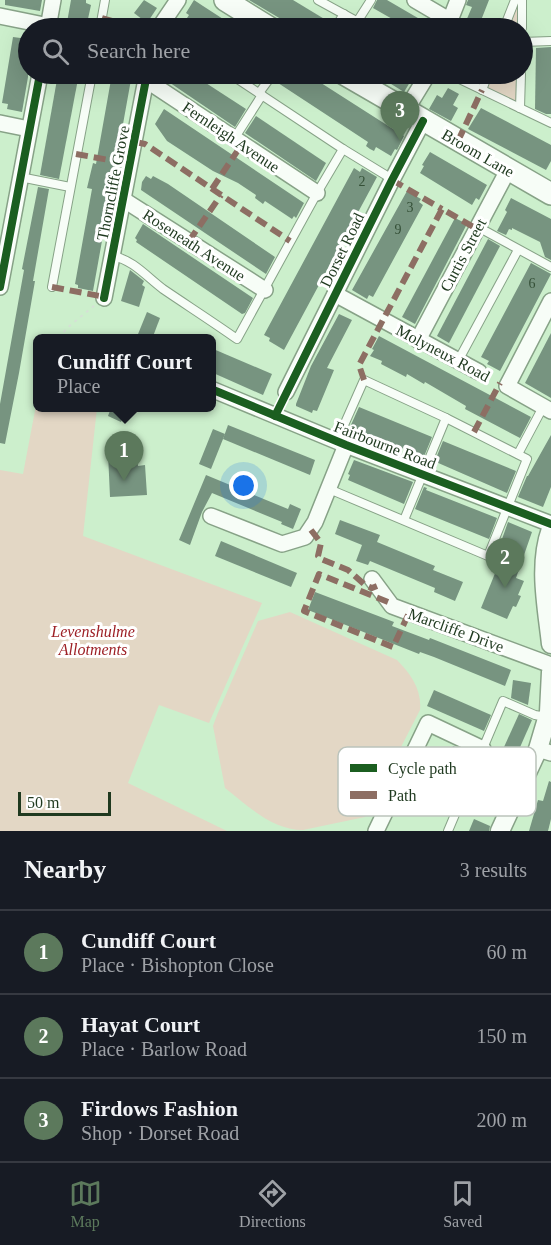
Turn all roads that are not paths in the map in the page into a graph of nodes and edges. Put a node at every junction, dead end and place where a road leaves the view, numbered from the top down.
1 (53, 0) edge
2 (105, 0) edge
3 (178, 0) edge
4 (225, 0) edge
5 (318, 0) edge
6 (371, 0) edge
7 (415, 0) edge
8 (458, 0) edge
9 (515, 0) edge
10 (522, 0) edge
11 (344, 14) junction
12 (0, 17) edge
13 (50, 18) edge
14 (102, 18) edge
15 (167, 18) edge
16 (254, 18) edge
17 (341, 18) edge
18 (350, 18) edge
19 (360, 18) edge
20 (440, 18) edge
21 (450, 18) edge
22 (508, 18) edge
23 (522, 18) edge
24 (18, 21) edge
25 (551, 41) edge
26 (533, 42) edge
27 (38, 84) edge
28 (90, 84) edge
29 (146, 84) edge
30 (157, 84) edge
31 (246, 84) edge
32 (267, 84) edge
33 (361, 84) edge
34 (425, 84) edge
35 (470, 84) edge
36 (484, 84) edge
37 (521, 84) edge
38 (482, 90) junction
39 (261, 94) junction
40 (520, 108) junction
41 (415, 116) junction
42 (0, 123) edge
43 (551, 123) edge
44 (30, 129) junction
45 (234, 139) junction
46 (343, 149) junction
47 (508, 170) junction
48 (20, 177) junction
49 (392, 179) junction
50 (70, 187) junction
51 (317, 193) junction
52 (551, 194) edge
53 (124, 200) junction
54 (478, 227) junction
55 (4, 241) edge
56 (518, 250) junction
57 (113, 256) junction
58 (551, 267) edge
59 (0, 287) edge
60 (52, 287) dead end
61 (265, 290) junction
62 (335, 294) junction
63 (104, 298) road end
64 (551, 300) edge
65 (418, 340) junction
66 (458, 361) junction
67 (479, 372) dead end
68 (216, 391) edge
69 (286, 392) dead end
70 (547, 409) edge
71 (446, 418) junction
72 (342, 443) junction
73 (518, 454) junction
74 (422, 474) junction
75 (329, 489) junction
76 (507, 507) junction
77 (211, 516) dead end
78 (404, 520) junction
79 (551, 524) edge
80 (551, 529) edge
81 (372, 579) dead end
82 (551, 644) edge
83 (551, 665) edge
84 (551, 672) edge
85 (547, 717) junction
86 (416, 747) edge
87 (479, 747) edge
88 (484, 747) edge
89 (544, 751) edge
90 (536, 766) edge
91 (383, 816) edge
92 (454, 816) edge
93 (508, 816) edge
94 (376, 831) edge
95 (448, 831) edge
96 (500, 831) edge

1 - 13 street
2 - 14 lane
3 - 15 street
4 - 16 main road
5 - 11 lane
6 - 19 lane
7 - 20 street
8 - 21 street
9 - 22 lane
10 - 23 lane
11 - 17 lane
11 - 18 lane
12 - 24 street
25 - 26 lane
27 - 44 street
28 - 50 lane
29 - 53 street, Thorncliffe Grove
30 - 45 street, Fernleigh Avenue
31 - 39 lane
32 - 39 lane
33 - 41 main road, Broom Lane
34 - 41 street, Dorset Road
35 - 38 lane
36 - 38 lane
37 - 40 lane
38 - 40 lane
39 - 45 lane
39 - 46 lane
40 - 43 lane
41 - 47 main road, Broom Lane
41 - 49 street, Dorset Road
42 - 44 street
44 - 48 street
45 - 51 street, Fernleigh Avenue
46 - 49 lane
46 - 51 lane
47 - 52 main road, Broom Lane
47 - 54 street, Curtis Street
48 - 50 lane
48 - 55 street
49 - 62 street, Dorset Road
50 - 60 lane
51 - 61 lane
53 - 57 street, Thorncliffe Grove
53 - 61 street, Roseneath Avenue
54 - 56 lane
54 - 65 street, Curtis Street
55 - 59 street
56 - 58 lane
56 - 66 lane
57 - 61 lane
57 - 63 street, Thorncliffe Grove
62 - 65 street, Molyneux Road
62 - 69 street, Dorset Road
64 - 70 street, Molyneux Road
65 - 66 street, Molyneux Road
66 - 67 street, Molyneux Road
68 - 72 street, Fairbourne Road
70 - 73 lane
71 - 72 lane
71 - 73 lane
71 - 74 lane
72 - 74 street, Fairbourne Road
72 - 75 street
73 - 76 lane
74 - 76 street, Fairbourne Road
74 - 78 lane
75 - 77 street
75 - 78 lane
76 - 78 lane
76 - 79 street, Fairbourne Road
80 - 82 street
81 - 83 street, Marcliffe Drive
84 - 85 street
85 - 88 lane
85 - 89 street
86 - 87 street
89 - 90 street
91 - 94 street
92 - 95 lane
93 - 96 street

